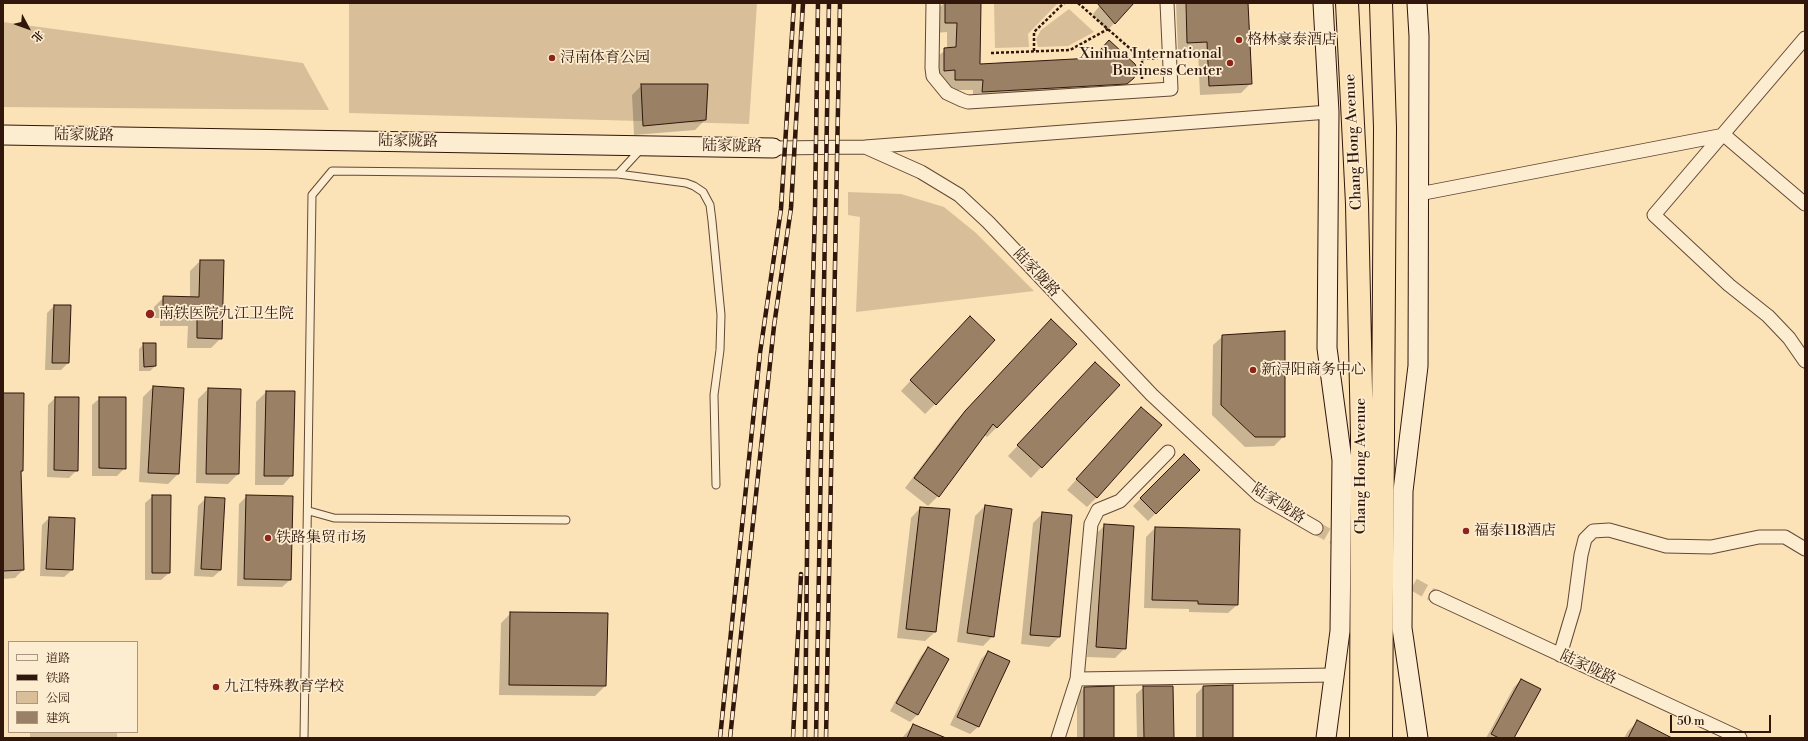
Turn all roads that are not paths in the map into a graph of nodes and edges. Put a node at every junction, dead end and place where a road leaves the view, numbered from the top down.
1 (933, 3) edge
2 (1167, 3) edge
3 (1323, 3) edge
4 (1347, 3) edge
5 (1380, 3) edge
6 (1417, 3) edge
7 (1805, 38) edge
8 (1329, 112) junction
9 (3, 135) edge
10 (1724, 135) junction
11 (644, 146) junction
12 (865, 147) junction
13 (773, 148) joint
14 (618, 174) junction
15 (1419, 194) junction
16 (1805, 204) edge
17 (1805, 361) edge
18 (1168, 452) dead end
19 (716, 485) dead end
20 (309, 511) junction
21 (566, 520) dead end
22 (1316, 528) tunnel mouth
23 (1805, 549) edge
24 (1436, 597) tunnel mouth
25 (1560, 655) junction
26 (1334, 675) junction
27 (1077, 679) junction
28 (304, 738) edge
29 (1058, 738) edge
30 (1326, 738) edge
31 (1361, 738) edge
32 (1381, 738) edge
33 (1418, 738) edge
34 (1740, 738) edge

1 - 2 street
3 - 8 street
4 - 31 highway, Chang Hong Avenue
5 - 32 highway, Chang Hong Avenue
6 - 15 street
7 - 10 street
8 - 12 street
8 - 26 street
9 - 11 street, 陆家陇路
10 - 15 street
10 - 16 street
10 - 17 street
11 - 13 street, 陆家陇路
11 - 14 lane
12 - 13 street, 陆家陇路
12 - 22 street, 陆家陇路
14 - 19 lane
14 - 20 lane
15 - 33 street
18 - 27 street
20 - 21 lane
20 - 28 lane
23 - 25 street
24 - 25 street, 陆家陇路
25 - 34 street, 陆家陇路
26 - 27 street
26 - 30 street
27 - 29 street

